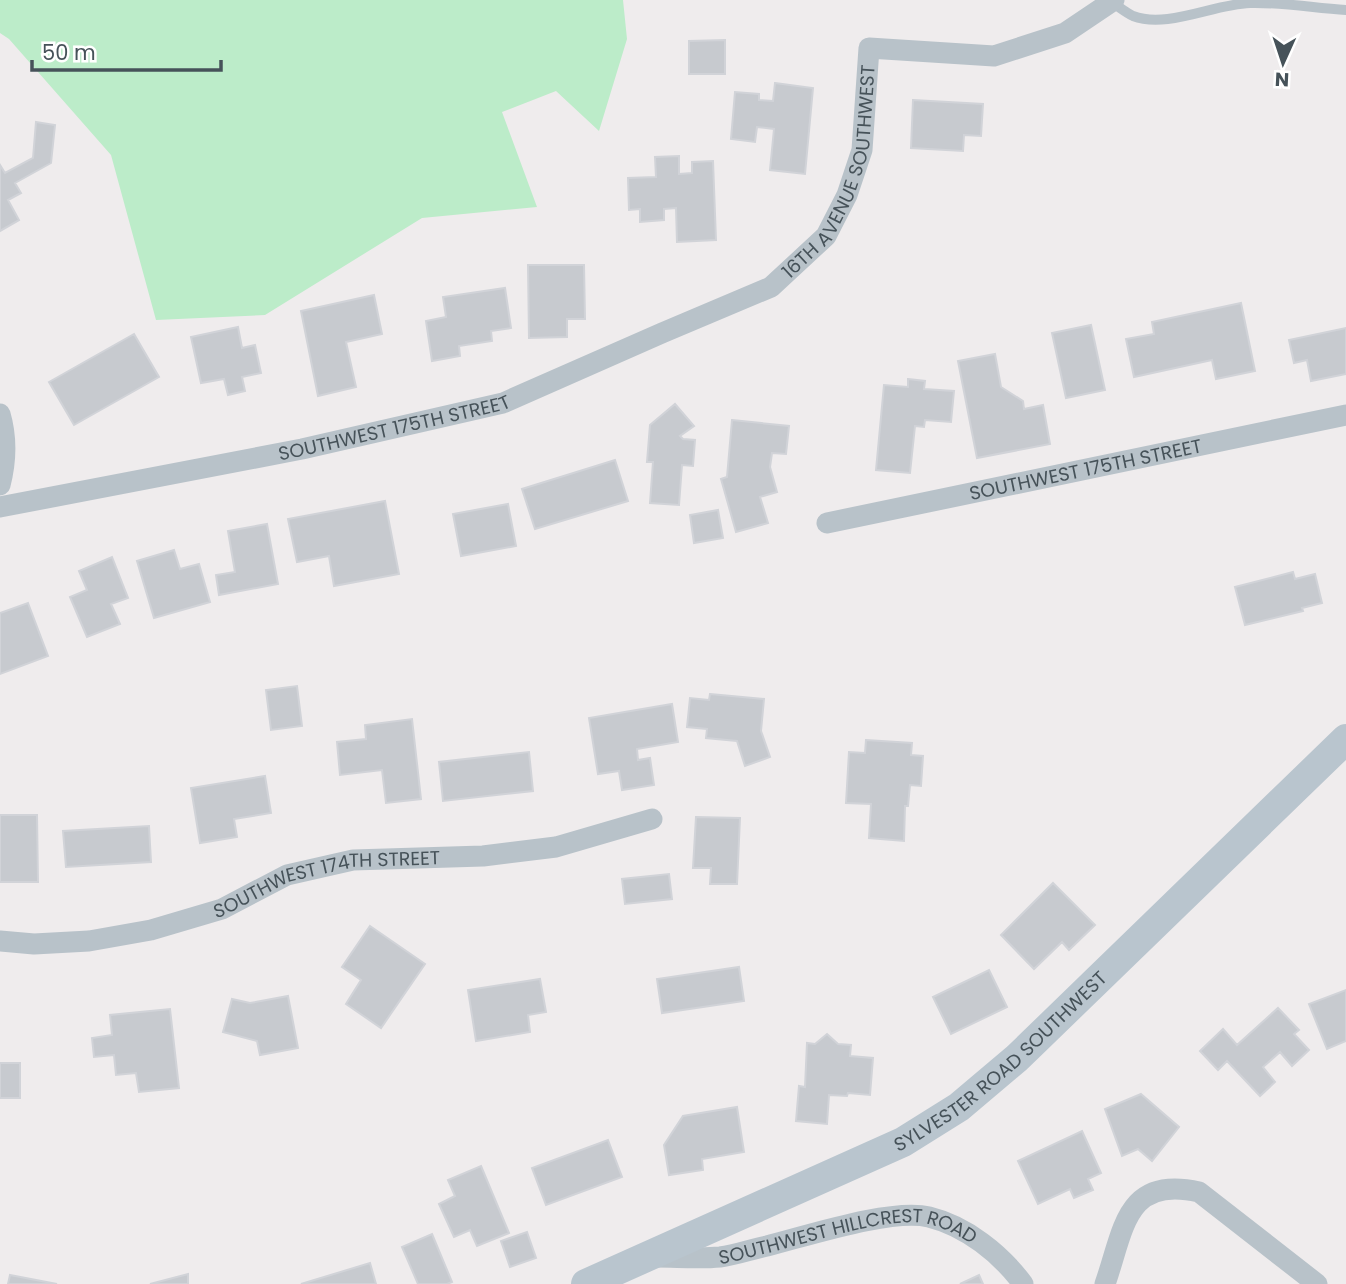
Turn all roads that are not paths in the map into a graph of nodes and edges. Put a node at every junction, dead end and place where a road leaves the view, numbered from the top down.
1 (1112, 1) edge
2 (1346, 10) edge
3 (771, 287) joint
4 (0, 414) edge
5 (1346, 415) edge
6 (0, 485) edge
7 (0, 508) edge
8 (827, 523) dead end
9 (1346, 739) edge
10 (652, 819) dead end
11 (0, 941) edge
12 (651, 1257) junction
13 (586, 1284) edge
14 (1023, 1284) edge
15 (1105, 1284) edge
16 (1317, 1284) edge

1 - 2 lane
1 - 3 street, 16TH AVENUE SOUTHWEST
3 - 7 street, SOUTHWEST 175TH STREET
4 - 6 street
5 - 8 street, SOUTHWEST 175TH STREET
9 - 12 street, SYLVESTER ROAD SOUTHWEST
10 - 11 street, SOUTHWEST 174TH STREET
12 - 13 street, SYLVESTER ROAD SOUTHWEST
12 - 14 street, SOUTHWEST HILLCREST ROAD
15 - 16 street

